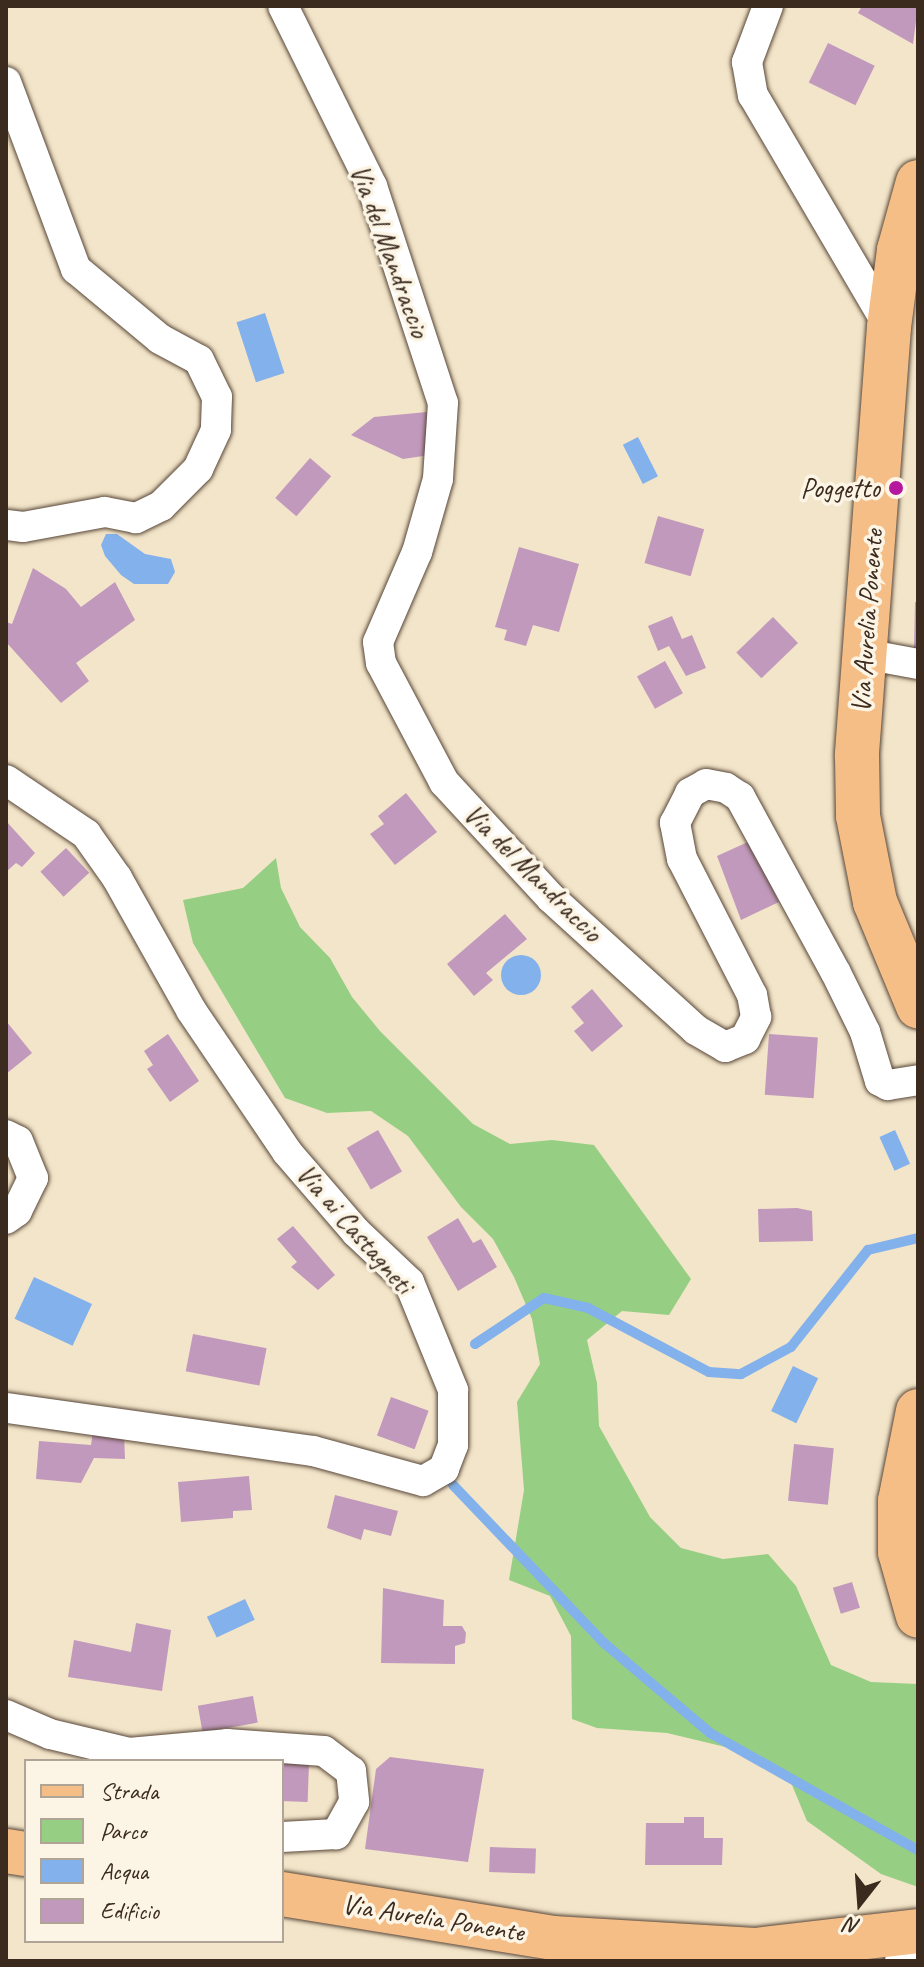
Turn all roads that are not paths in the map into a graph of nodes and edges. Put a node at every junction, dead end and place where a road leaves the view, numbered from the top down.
1 (283, 6) edge
2 (768, 6) edge
3 (6, 82) edge
4 (918, 182) edge
5 (889, 327) junction
6 (6, 525) edge
7 (864, 654) junction
8 (918, 664) edge
9 (6, 780) edge
10 (918, 1006) edge
11 (918, 1080) edge
12 (6, 1135) edge
13 (6, 1219) edge
14 (6, 1408) edge
15 (918, 1411) edge
16 (918, 1616) edge
17 (6, 1715) edge
18 (284, 1837) edge
19 (284, 1894) edge
20 (909, 1942) edge

1 - 11 street, Via del Mandraccio
2 - 5 street
3 - 6 street
4 - 5 main road, Via Aurelia Ponente
5 - 7 main road, Via Aurelia Ponente
7 - 8 street
7 - 10 main road, Via Aurelia Ponente
9 - 14 street, Via ai Castagneti
12 - 13 street
15 - 16 main road
17 - 18 street
19 - 20 main road, Via Aurelia Ponente

